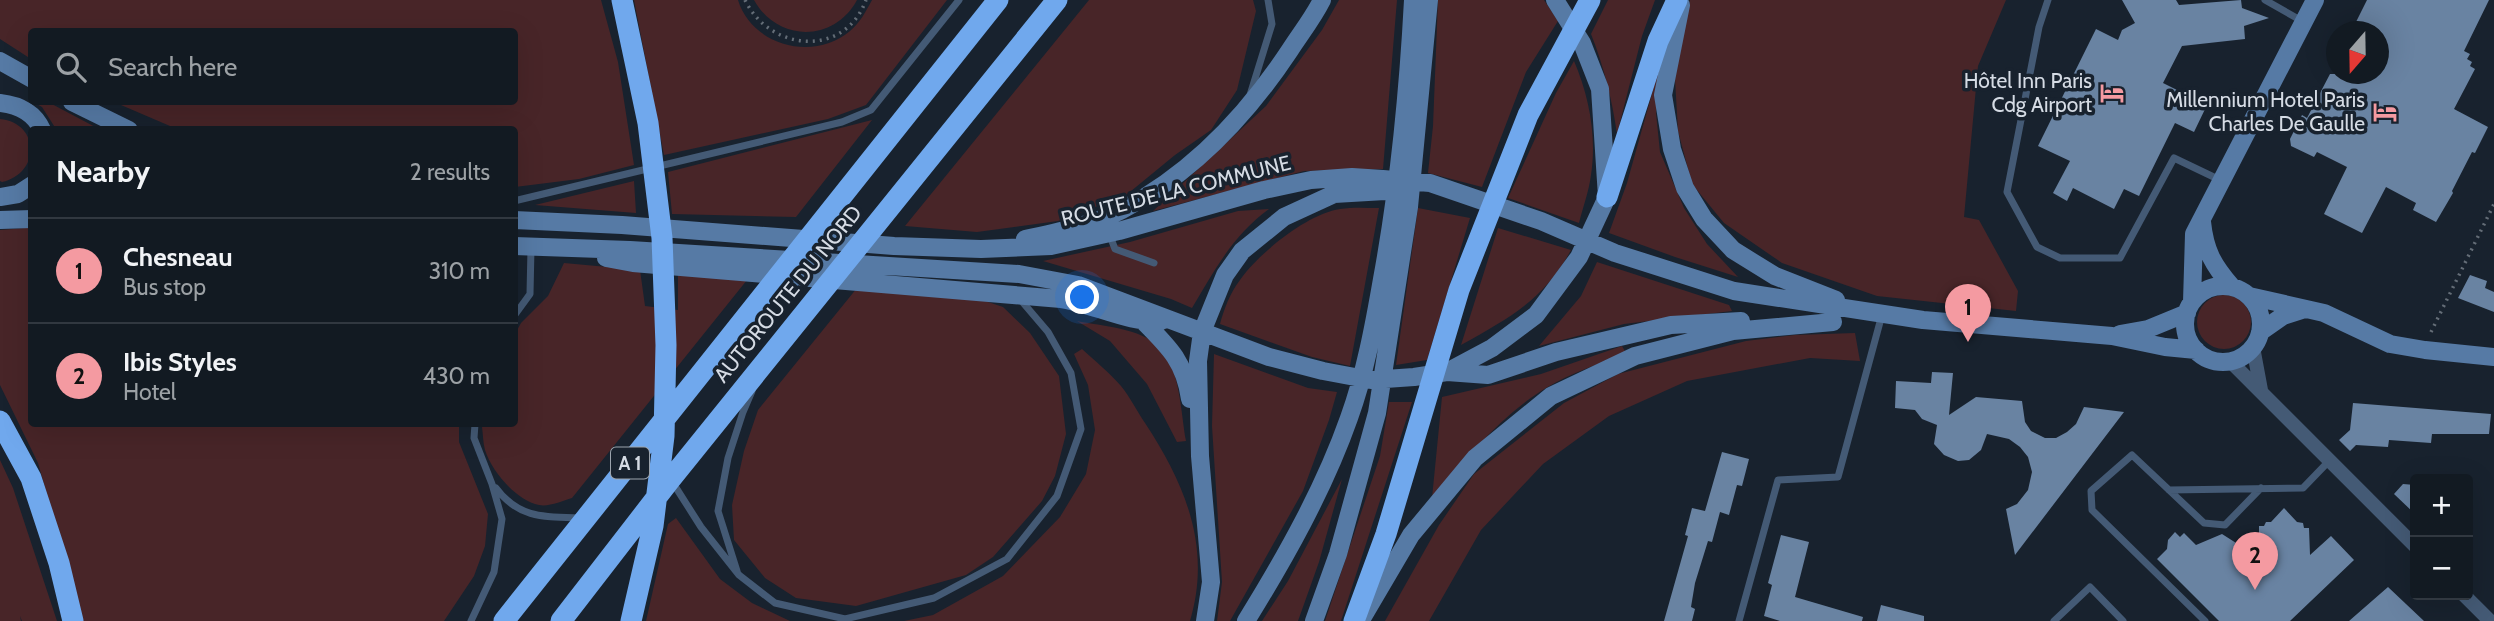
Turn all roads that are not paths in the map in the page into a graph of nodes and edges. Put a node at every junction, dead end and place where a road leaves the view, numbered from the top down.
1 (959, 0) edge
2 (998, 0) edge
3 (1057, 0) edge
4 (1268, 0) edge
5 (1322, 0) edge
6 (1413, 0) edge
7 (1429, 0) edge
8 (1590, 0) edge
9 (1679, 0) edge
10 (2048, 0) edge
11 (2265, 0) edge
12 (2315, 0) edge
13 (1558, 6) edge
14 (624, 8) edge
15 (2303, 21) junction
16 (0, 61) edge
17 (28, 77) edge
18 (1, 102) edge
19 (78, 105) edge
20 (1245, 109) junction
21 (39, 126) edge
22 (121, 126) edge
23 (2220, 180) junction
24 (1351, 185) junction
25 (28, 188) edge
26 (0, 197) edge
27 (1607, 197) junction
28 (518, 200) edge
29 (2202, 218) junction
30 (28, 219) edge
31 (0, 220) edge
32 (518, 220) edge
33 (1109, 234) junction
34 (1588, 241) junction
35 (531, 247) edge
36 (981, 249) junction
37 (1154, 263) dead end
38 (2232, 287) junction
39 (1015, 294) junction
40 (2249, 296) junction
41 (2190, 307) junction
42 (2305, 309) junction
43 (518, 310) edge
44 (1875, 317) junction
45 (1172, 320) junction
46 (1833, 322) junction
47 (1145, 323) junction
48 (1202, 332) junction
49 (2112, 335) junction
50 (2256, 340) junction
51 (2196, 350) junction
52 (2494, 357) edge
53 (2230, 361) junction
54 (765, 364) junction
55 (1447, 372) junction
56 (2260, 390) junction
57 (0, 421) edge
58 (475, 427) edge
59 (1200, 456) junction
60 (2330, 460) junction
61 (670, 480) junction
62 (492, 484) junction
63 (2261, 488) junction
64 (2169, 490) junction
65 (586, 518) junction
66 (2410, 541) edge
67 (738, 575) junction
68 (2468, 600) edge
69 (73, 621) edge
70 (471, 621) edge
71 (504, 621) edge
72 (561, 621) edge
73 (631, 621) edge
74 (1205, 621) edge
75 (1245, 621) edge
76 (1314, 621) edge
77 (1354, 621) edge
78 (1360, 621) edge
79 (1739, 621) edge
80 (2054, 621) edge
81 (2123, 621) edge
82 (2205, 621) edge
83 (2490, 621) edge

1 - 28 lane
2 - 65 highway, AUTOROUTE DU NORD / A 1
3 - 54 highway, AUTOROUTE DU NORD / A 1
4 - 20 lane
5 - 20 main road
6 - 75 main road
7 - 76 main road
8 - 77 highway
9 - 27 highway
9 - 44 main road
10 - 23 lane
11 - 15 lane
12 - 15 main road
13 - 27 main road
14 - 73 highway
15 - 23 main road
16 - 17 main road
18 - 21 main road
19 - 22 main road
20 - 36 main road
23 - 29 main road
24 - 33 main road, ROUTE DE LA COMMUNE
24 - 34 main road, ROUTE DE LA COMMUNE
24 - 48 main road
25 - 26 main road
27 - 34 main road
29 - 38 main road
29 - 41 main road
30 - 31 main road
32 - 36 main road, ROUTE DE LA COMMUNE
33 - 36 main road, ROUTE DE LA COMMUNE
33 - 37 lane
34 - 44 main road, ROUTE DE LA COMMUNE
34 - 55 main road
35 - 39 main road
35 - 43 lane
35 - 45 main road
38 - 40 main road
38 - 41 main road
39 - 47 main road
39 - 67 lane
40 - 42 main road
40 - 50 main road
41 - 49 main road
41 - 51 main road
42 - 50 main road
42 - 52 main road
44 - 46 main road
44 - 49 main road
44 - 79 lane
45 - 47 main road
45 - 48 main road
46 - 55 main road
46 - 78 main road
47 - 59 main road
48 - 55 main road
48 - 59 main road
49 - 51 main road
50 - 53 main road
50 - 56 street
51 - 53 main road
53 - 56 street
54 - 61 highway, AUTOROUTE DU NORD / A 1
54 - 67 lane
56 - 60 street
57 - 69 highway
58 - 62 lane
59 - 74 main road
60 - 63 lane
60 - 66 street
61 - 67 lane
61 - 72 highway, AUTOROUTE DU NORD / A 1
62 - 65 lane
62 - 70 lane
63 - 64 lane
63 - 64 lane
64 - 82 lane
65 - 71 highway, AUTOROUTE DU NORD / A 1
68 - 83 street
80 - 81 lane

